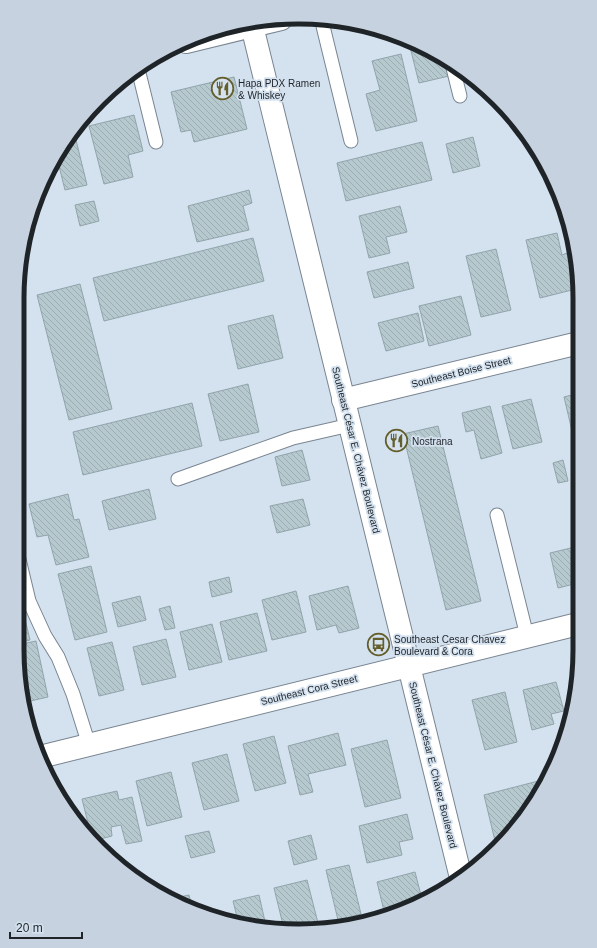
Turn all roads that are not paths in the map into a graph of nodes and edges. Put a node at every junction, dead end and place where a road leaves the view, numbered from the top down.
1 (323, 25) edge
2 (252, 28) edge
3 (454, 72) edge
4 (139, 75) edge
5 (460, 96) dead end
6 (351, 141) dead end
7 (156, 142) dead end
8 (573, 344) edge
9 (343, 400) junction
10 (350, 425) junction
11 (178, 479) dead end
12 (497, 515) dead end
13 (24, 583) edge
14 (573, 625) edge
15 (527, 636) junction
16 (409, 666) junction
17 (89, 745) junction
18 (45, 756) edge
19 (459, 872) edge

1 - 6 lane
2 - 9 street, Southeast César E. Chávez Boulevard
3 - 5 lane
4 - 7 lane
8 - 9 street, Southeast Boise Street
9 - 10 street, Southeast César E. Chávez Boulevard
10 - 11 lane
10 - 16 street, Southeast César E. Chávez Boulevard
12 - 15 lane
13 - 17 lane
14 - 15 street, Southeast Cora Street
15 - 16 street, Southeast Cora Street
16 - 17 street, Southeast Cora Street
16 - 19 street, Southeast César E. Chávez Boulevard
17 - 18 street, Southeast Cora Street

